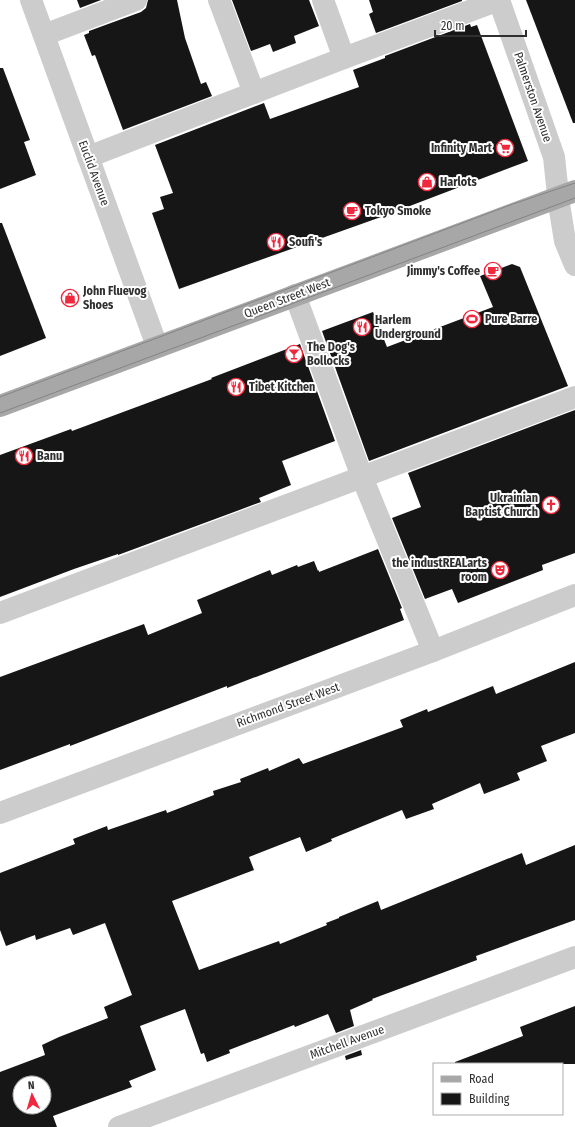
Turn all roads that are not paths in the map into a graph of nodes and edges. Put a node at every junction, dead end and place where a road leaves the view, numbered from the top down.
1 (32, 0) edge
2 (136, 0) edge
3 (218, 0) edge
4 (323, 0) edge
5 (499, 0) edge
6 (44, 35) junction
7 (344, 58) junction
8 (254, 93) junction
9 (88, 157) junction
10 (567, 194) edge
11 (575, 265) edge
12 (294, 295) junction
13 (157, 346) junction
14 (575, 397) edge
15 (0, 406) edge
16 (362, 477) junction
17 (575, 595) edge
18 (0, 613) edge
19 (433, 651) junction
20 (0, 813) edge
21 (575, 957) edge
22 (119, 1127) edge

1 - 6 street, Euclid Avenue
2 - 6 street
3 - 8 street
4 - 7 street
5 - 7 street
5 - 10 street, Palmerston Avenue
6 - 9 street, Euclid Avenue
7 - 8 street
8 - 9 street
9 - 13 street, Euclid Avenue
10 - 11 street, Palmerston Avenue
10 - 12 main road, Queen Street West
12 - 13 main road, Queen Street West
12 - 16 street
13 - 15 main road, Queen Street West
14 - 16 street
16 - 18 street
16 - 19 street
17 - 19 street, Richmond Street West
19 - 20 street, Richmond Street West
21 - 22 street, Mitchell Avenue

